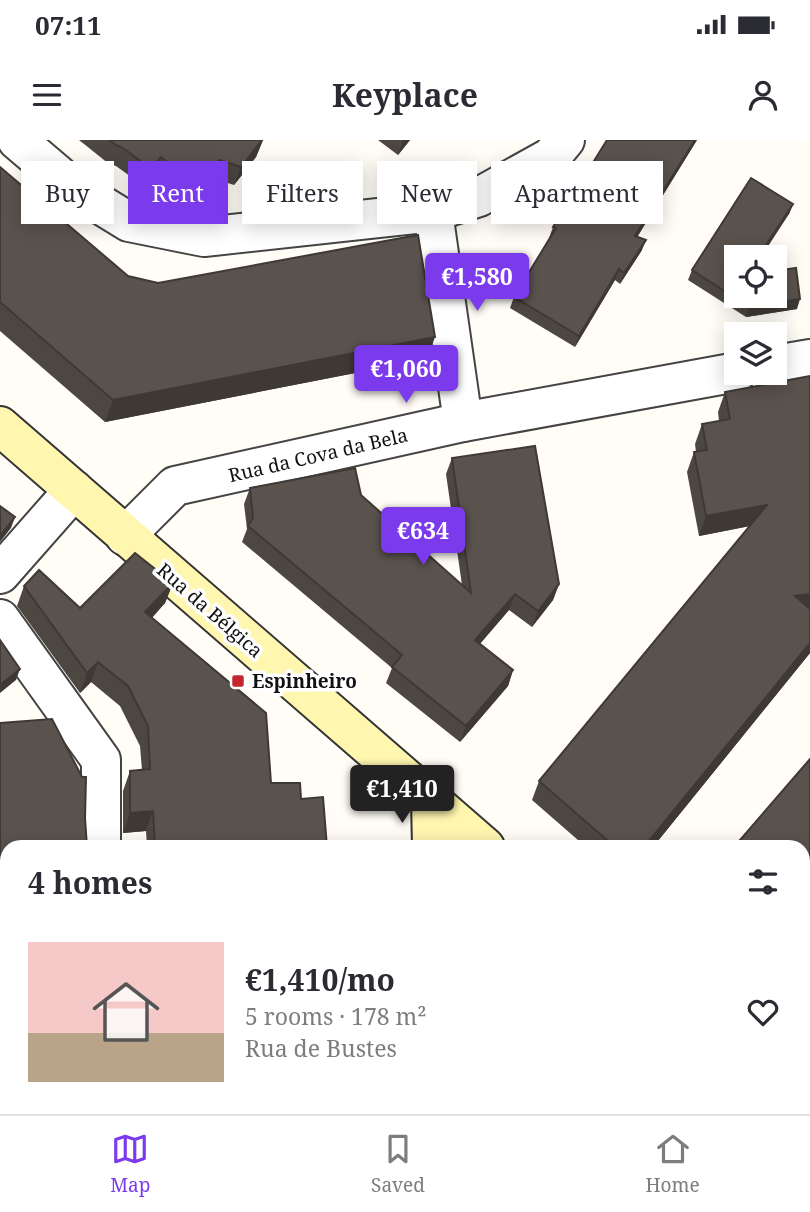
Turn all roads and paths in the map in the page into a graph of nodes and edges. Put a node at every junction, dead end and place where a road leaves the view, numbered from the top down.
1 (17, 140) edge
2 (549, 146) edge
3 (477, 198) edge
4 (377, 218) edge
5 (435, 224) edge
6 (810, 359) edge
7 (787, 363) edge
8 (724, 374) edge
9 (463, 422) junction
10 (0, 426) edge
11 (74, 490) junction
12 (125, 536) junction
13 (0, 573) edge
14 (0, 619) edge
15 (432, 801) junction
16 (101, 840) edge
17 (432, 840) edge
18 (477, 840) edge

1 - 4 street
2 - 3 street
5 - 9 street
6 - 7 street
8 - 9 street, Rua da Cova da Bela
9 - 12 street, Rua da Cova da Bela
10 - 11 main road, Rua da Bélgica
11 - 12 main road, Rua da Bélgica
11 - 13 street
12 - 15 main road, Rua da Bélgica
14 - 16 street
15 - 17 main road
15 - 18 main road, Rua da Bélgica

